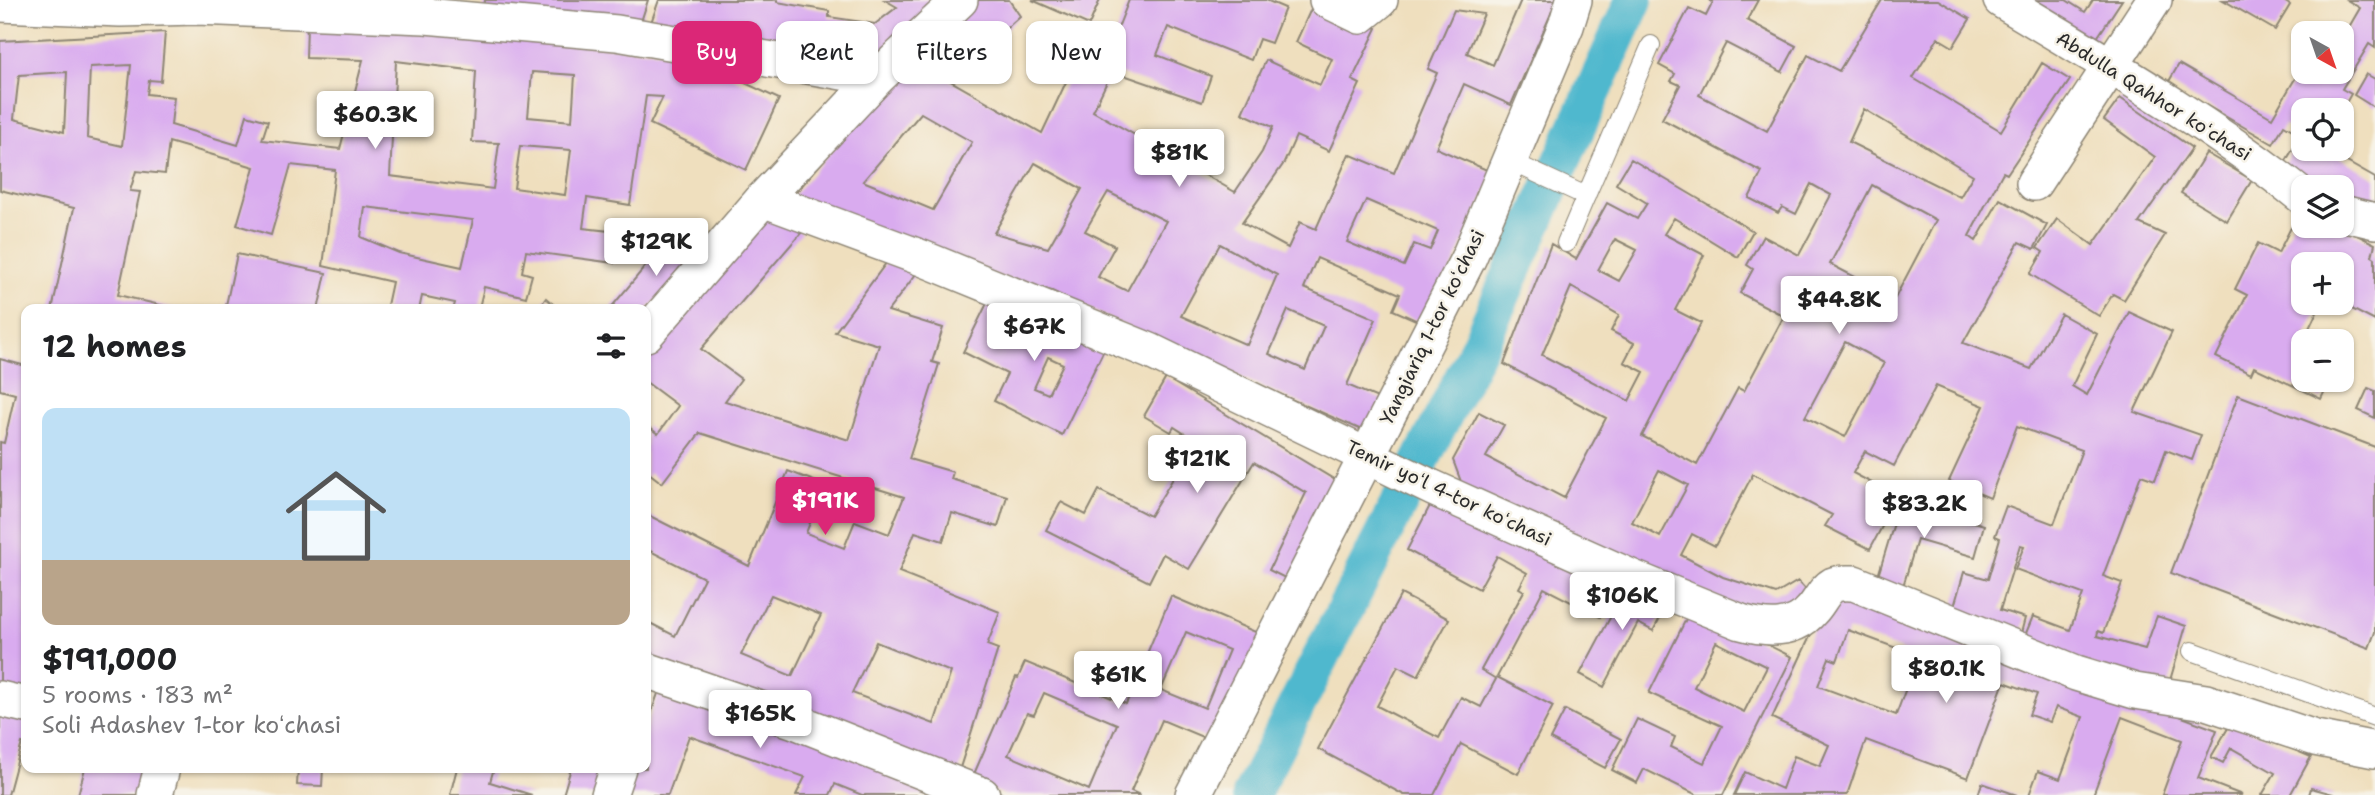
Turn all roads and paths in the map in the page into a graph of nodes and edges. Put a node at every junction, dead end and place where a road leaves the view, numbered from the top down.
1 (960, 0) edge
2 (1327, 0) edge
3 (1380, 0) edge
4 (1574, 0) edge
5 (2001, 0) edge
6 (2154, 0) edge
7 (0, 4) edge
8 (1651, 45) dead end
9 (776, 61) edge
10 (2110, 66) junction
11 (878, 77) edge
12 (871, 84) edge
13 (1518, 165) junction
14 (2034, 183) dead end
15 (2291, 188) edge
16 (1586, 196) junction
17 (763, 199) junction
18 (2354, 216) edge
19 (2375, 221) edge
20 (1566, 243) dead end
21 (651, 328) edge
22 (1382, 462) junction
23 (2192, 651) dead end
24 (651, 676) edge
25 (0, 699) edge
26 (21, 704) edge
27 (2375, 717) edge
28 (2375, 750) edge
29 (161, 773) edge
30 (616, 773) edge
31 (155, 795) edge
32 (608, 795) edge
33 (982, 795) edge
34 (1193, 795) edge

1 - 11 street
2 - 3 street
4 - 13 street, Yangiariq 1-tor koʻchasi
5 - 10 street, Abdulla Qahhor koʻchasi
6 - 10 street
7 - 9 street
8 - 16 lane
10 - 14 street
10 - 15 street, Abdulla Qahhor koʻchasi
12 - 17 street
13 - 16 lane
13 - 22 street, Yangiariq 1-tor koʻchasi
16 - 20 lane
17 - 21 street
17 - 22 street, Temir yoʻl 4-tor koʻchasi
18 - 19 street
22 - 28 street, Temir yoʻl 4-tor koʻchasi
22 - 34 street, Yangiariq 1-tor koʻchasi
23 - 27 lane
24 - 33 street
25 - 26 street
29 - 31 street
30 - 32 street

